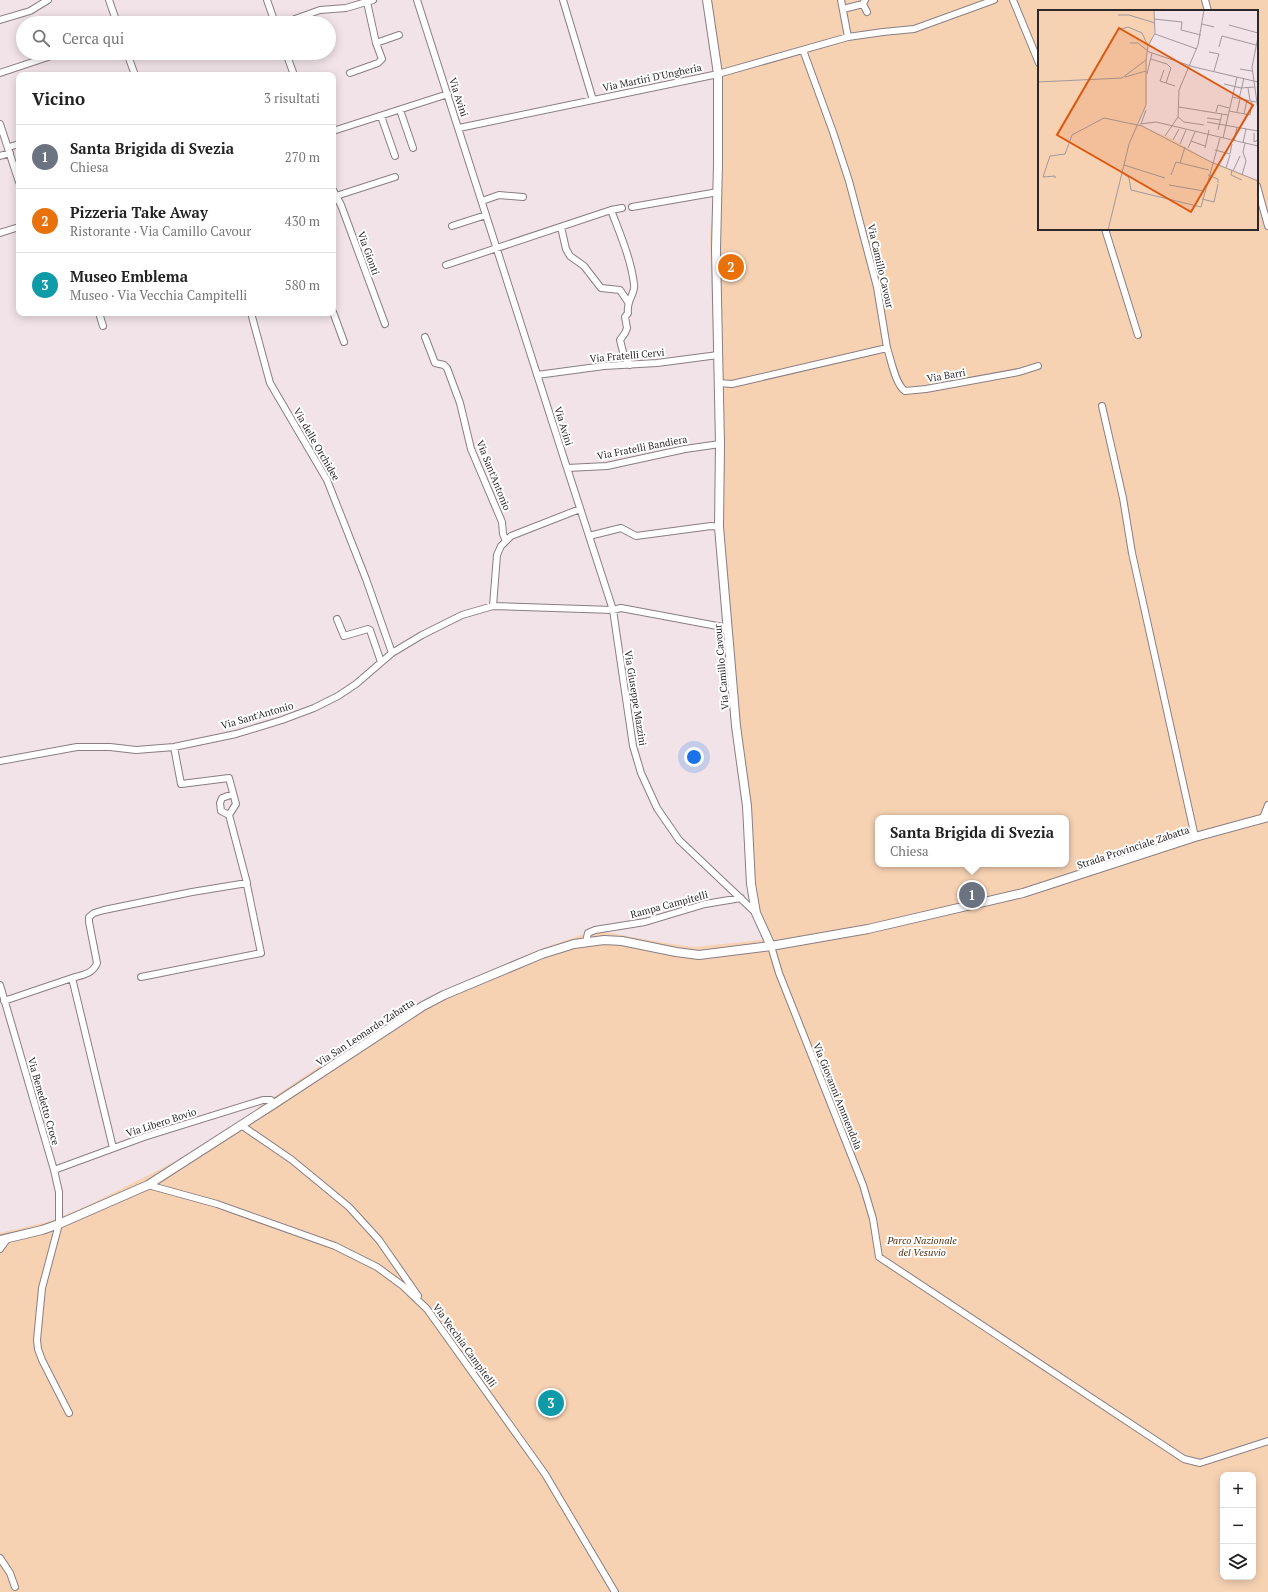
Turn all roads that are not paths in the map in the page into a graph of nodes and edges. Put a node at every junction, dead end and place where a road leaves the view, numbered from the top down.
1 (48, 0) edge
2 (109, 0) edge
3 (267, 0) edge
4 (418, 0) edge
5 (563, 0) edge
6 (707, 0) edge
7 (841, 0) edge
8 (994, 0) edge
9 (1013, 0) edge
10 (1205, 0) edge
11 (370, 1) edge
12 (864, 2) edge
13 (843, 9) junction
14 (1208, 10) edge
15 (867, 12) dead end
16 (115, 16) edge
17 (273, 16) edge
18 (304, 16) edge
19 (0, 20) edge
20 (399, 36) dead end
21 (848, 38) junction
22 (376, 42) junction
23 (803, 50) junction
24 (39, 60) edge
25 (130, 60) edge
26 (289, 60) edge
27 (1038, 61) edge
28 (134, 72) edge
29 (293, 72) edge
30 (0, 73) edge
31 (350, 73) dead end
32 (718, 74) junction
33 (448, 94) junction
34 (593, 100) junction
35 (400, 110) junction
36 (381, 116) junction
37 (0, 124) edge
38 (459, 128) junction
39 (336, 130) edge
40 (16, 146) edge
41 (413, 148) dead end
42 (9, 150) junction
43 (0, 156) edge
44 (395, 156) dead end
45 (16, 172) edge
46 (395, 177) dead end
47 (1258, 190) edge
48 (718, 192) junction
49 (336, 193) edge
50 (523, 198) dead end
51 (336, 199) edge
52 (482, 201) junction
53 (632, 207) dead end
54 (622, 208) dead end
55 (611, 210) junction
56 (486, 216) junction
57 (452, 226) dead end
58 (1268, 226) edge
59 (561, 227) junction
60 (16, 228) edge
61 (1105, 230) edge
62 (0, 233) edge
63 (497, 247) junction
64 (446, 265) dead end
65 (628, 302) junction
66 (100, 316) edge
67 (252, 316) edge
68 (334, 316) edge
69 (385, 324) dead end
70 (103, 326) dead end
71 (1138, 335) dead end
72 (425, 337) dead end
73 (344, 342) dead end
74 (888, 348) junction
75 (718, 355) junction
76 (630, 365) junction
77 (1038, 366) dead end
78 (537, 375) junction
79 (719, 383) junction
80 (1102, 406) dead end
81 (720, 444) junction
82 (566, 468) junction
83 (580, 509) junction
84 (719, 527) junction
85 (589, 536) junction
86 (506, 541) junction
87 (493, 606) junction
88 (613, 610) junction
89 (337, 619) dead end
90 (728, 628) junction
91 (392, 653) junction
92 (380, 662) junction
93 (174, 747) junction
94 (0, 761) edge
95 (232, 794) junction
96 (1268, 805) edge
97 (229, 815) junction
98 (1265, 818) edge
99 (1195, 837) junction
100 (247, 885) dead end
101 (741, 898) junction
102 (756, 913) junction
103 (586, 942) junction
104 (771, 946) junction
105 (141, 977) dead end
106 (72, 978) junction
107 (0, 985) edge
108 (4, 1001) junction
109 (274, 1104) junction
110 (241, 1125) junction
111 (113, 1148) junction
112 (54, 1170) junction
113 (148, 1185) junction
114 (59, 1224) junction
115 (4, 1239) edge
116 (0, 1249) edge
117 (427, 1309) junction
118 (69, 1414) dead end
119 (1268, 1440) edge
120 (0, 1558) edge
121 (15, 1587) dead end
122 (615, 1592) edge

1 - 19 street
2 - 16 street
3 - 17 street
4 - 33 street, Via Avini
5 - 34 street
6 - 32 street, Via Camillo Cavour
7 - 13 street
8 - 21 street, Via Martiri D'Ungheria
9 - 27 street
10 - 14 street
11 - 18 street
11 - 22 street
12 - 13 street
12 - 15 street
13 - 21 street
20 - 22 street
21 - 23 street, Via Martiri D'Ungheria
22 - 31 street
23 - 32 street, Via Martiri D'Ungheria
23 - 74 street, Via Camillo Cavour
24 - 30 street
25 - 28 street
26 - 29 street
32 - 34 street, Via Martiri D'Ungheria
32 - 48 street, Via Camillo Cavour
33 - 35 street
33 - 38 street, Via Avini
34 - 38 street, Via Martiri D'Ungheria
35 - 36 street
35 - 41 street
36 - 39 street
36 - 44 street
37 - 42 street
38 - 52 street, Via Avini
40 - 42 street
42 - 43 street
42 - 45 street
46 - 49 street
47 - 58 street
48 - 53 street
48 - 75 street, Via Camillo Cavour
50 - 52 street
51 - 69 street, Via Gionti
52 - 56 street, Via Avini
54 - 55 street
55 - 59 street
55 - 65 street
56 - 57 street
56 - 63 street, Via Avini
59 - 63 street
59 - 65 street
60 - 62 street
61 - 71 street
63 - 64 street
63 - 78 street, Via Avini
65 - 76 street
66 - 70 street
67 - 91 street, Via delle Orchidee
68 - 73 street
72 - 86 street, Via Sant'Antonio
74 - 77 street, Via Barri
74 - 79 street
75 - 76 street, Via Fratelli Cervi
75 - 79 street, Via Camillo Cavour
76 - 78 street, Via Fratelli Cervi
78 - 82 street, Via Avini
79 - 81 street, Via Camillo Cavour
80 - 99 street
81 - 82 street, Via Fratelli Bandiera
81 - 84 street, Via Camillo Cavour
82 - 83 street, Via Avini
83 - 85 street, Via Avini
83 - 86 street
84 - 85 street
84 - 90 street, Via Camillo Cavour
85 - 88 street, Via Avini
86 - 87 street
87 - 88 street, Via Sant'Antonio
87 - 91 street, Via Sant'Antonio
88 - 90 street, Via Sant'Antonio
88 - 101 street, Via Giuseppe Mazzini
89 - 92 street
90 - 102 street, Via Camillo Cavour
91 - 92 street, Via Sant'Antonio
92 - 93 street, Via Sant'Antonio
93 - 94 street, Via Sant'Antonio
93 - 95 street
95 - 97 street
95 - 97 street
96 - 98 street
97 - 106 street
98 - 99 street, Strada Provinciale Zabatta
99 - 104 street, Strada Provinciale Zabatta
100 - 105 street
101 - 102 street, Via Giuseppe Mazzini
101 - 103 street, Rampa Campitelli
102 - 104 street, Via Camillo Cavour
103 - 104 street, Via San Leonardo Zabatta
103 - 109 street, Via San Leonardo Zabatta
104 - 119 street, Via Giovanni Ammendola
106 - 108 street
106 - 111 street
107 - 108 street, Via Benedetto Croce
108 - 112 street, Via Benedetto Croce
109 - 110 street, Via San Leonardo Zabatta
109 - 111 street, Via Libero Bovio
110 - 113 street, Via San Leonardo Zabatta
110 - 117 street
111 - 112 street, Via Libero Bovio
112 - 114 street, Via Benedetto Croce
113 - 114 street, Via San Leonardo Zabatta
113 - 117 street, Via Vecchia Campitelli
114 - 115 street, Via San Leonardo Zabatta
114 - 118 street, Via Benedetto Croce
115 - 116 street
117 - 122 street, Via Vecchia Campitelli
120 - 121 street

